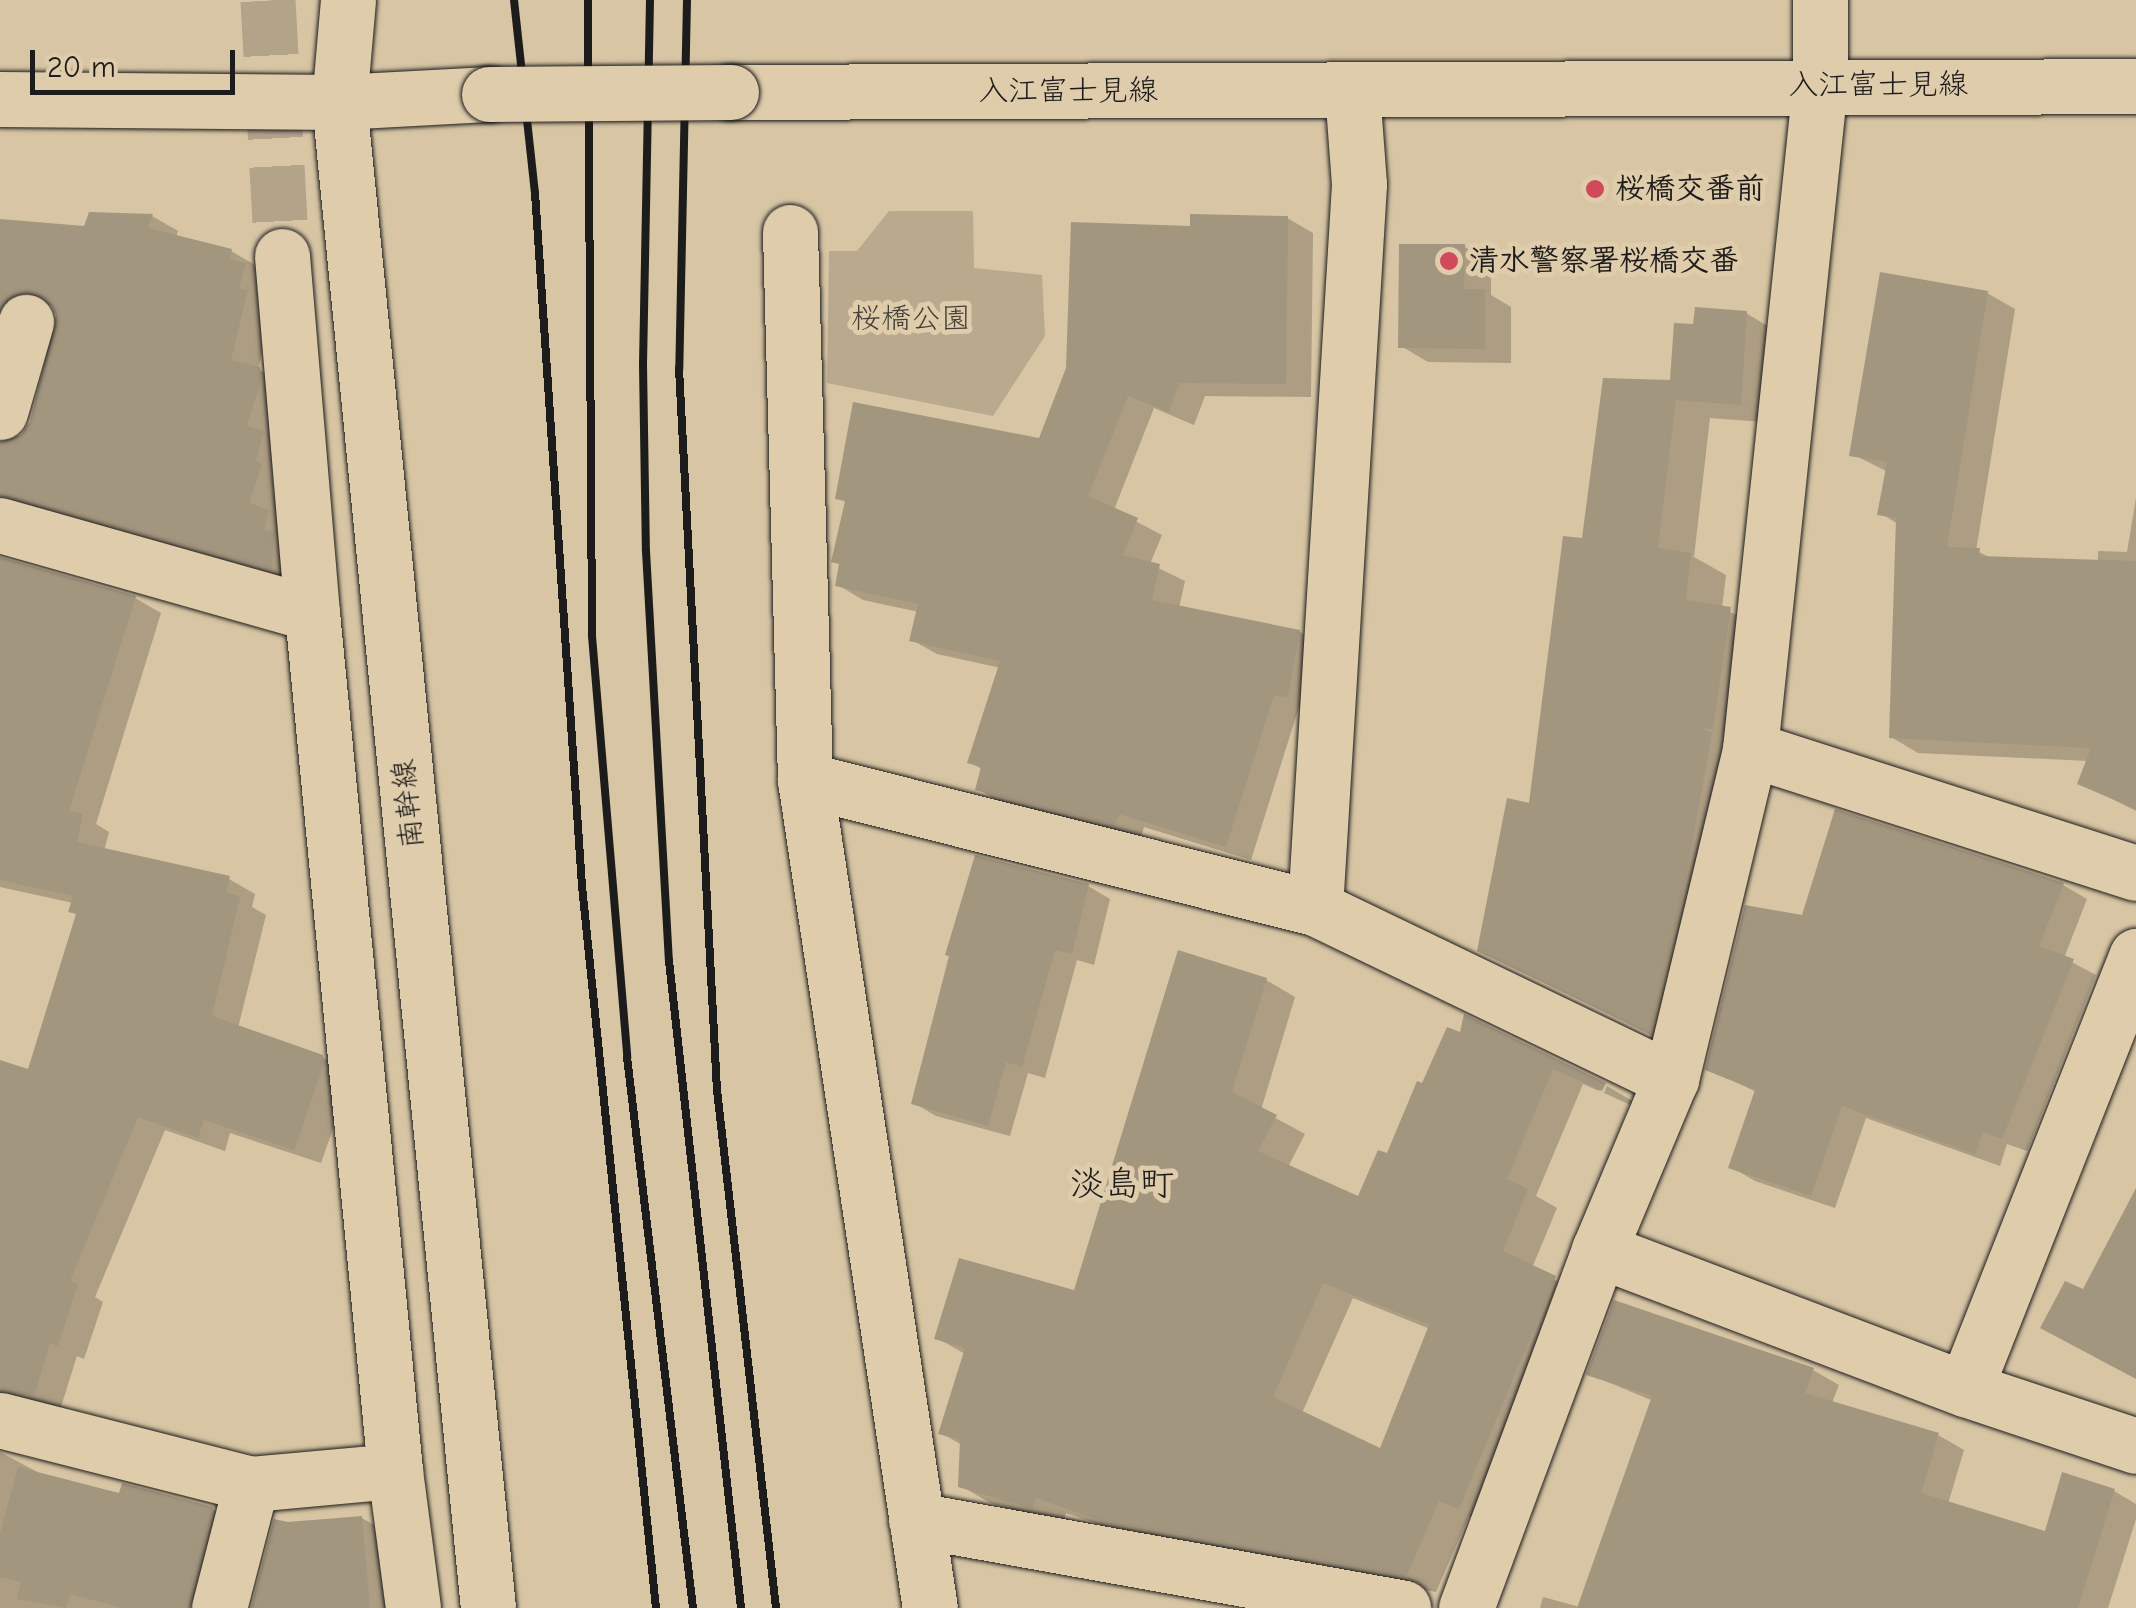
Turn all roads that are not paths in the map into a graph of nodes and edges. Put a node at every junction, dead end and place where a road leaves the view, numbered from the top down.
1 (348, 0) edge
2 (1820, 0) edge
3 (1820, 84) junction
4 (2136, 86) edge
5 (1352, 90) junction
6 (0, 99) edge
7 (339, 102) junction
8 (790, 232) dead end
9 (282, 256) tunnel mouth
10 (26, 322) dead end
11 (0, 412) edge
12 (0, 525) edge
13 (312, 613) junction
14 (1750, 749) junction
15 (805, 780) junction
16 (2136, 873) edge
17 (1314, 908) junction
18 (2136, 956) edge
19 (1671, 1080) junction
20 (1599, 1250) junction
21 (1965, 1389) junction
22 (0, 1420) edge
23 (2136, 1446) edge
24 (395, 1471) junction
25 (251, 1484) junction
26 (916, 1520) junction
27 (220, 1608) edge
28 (413, 1608) edge
29 (488, 1608) edge
30 (930, 1608) edge
31 (1402, 1608) edge
32 (1466, 1608) edge

1 - 7 street, 南幹線
2 - 3 street
3 - 4 street, 入江富士見線
3 - 5 street, 入江富士見線
3 - 14 street
5 - 7 street, 入江富士見線, bridge
5 - 17 street
6 - 7 street, 入江富士見線
7 - 29 street, 南幹線
8 - 15 street
9 - 13 street
10 - 11 street
12 - 13 street
13 - 24 street
14 - 16 street
14 - 19 street
15 - 17 street
15 - 26 street
17 - 19 street
18 - 21 street
19 - 20 street
20 - 21 street
20 - 32 street
21 - 23 street
22 - 25 street
24 - 25 street
24 - 28 street
25 - 27 street
26 - 30 street
26 - 31 street

